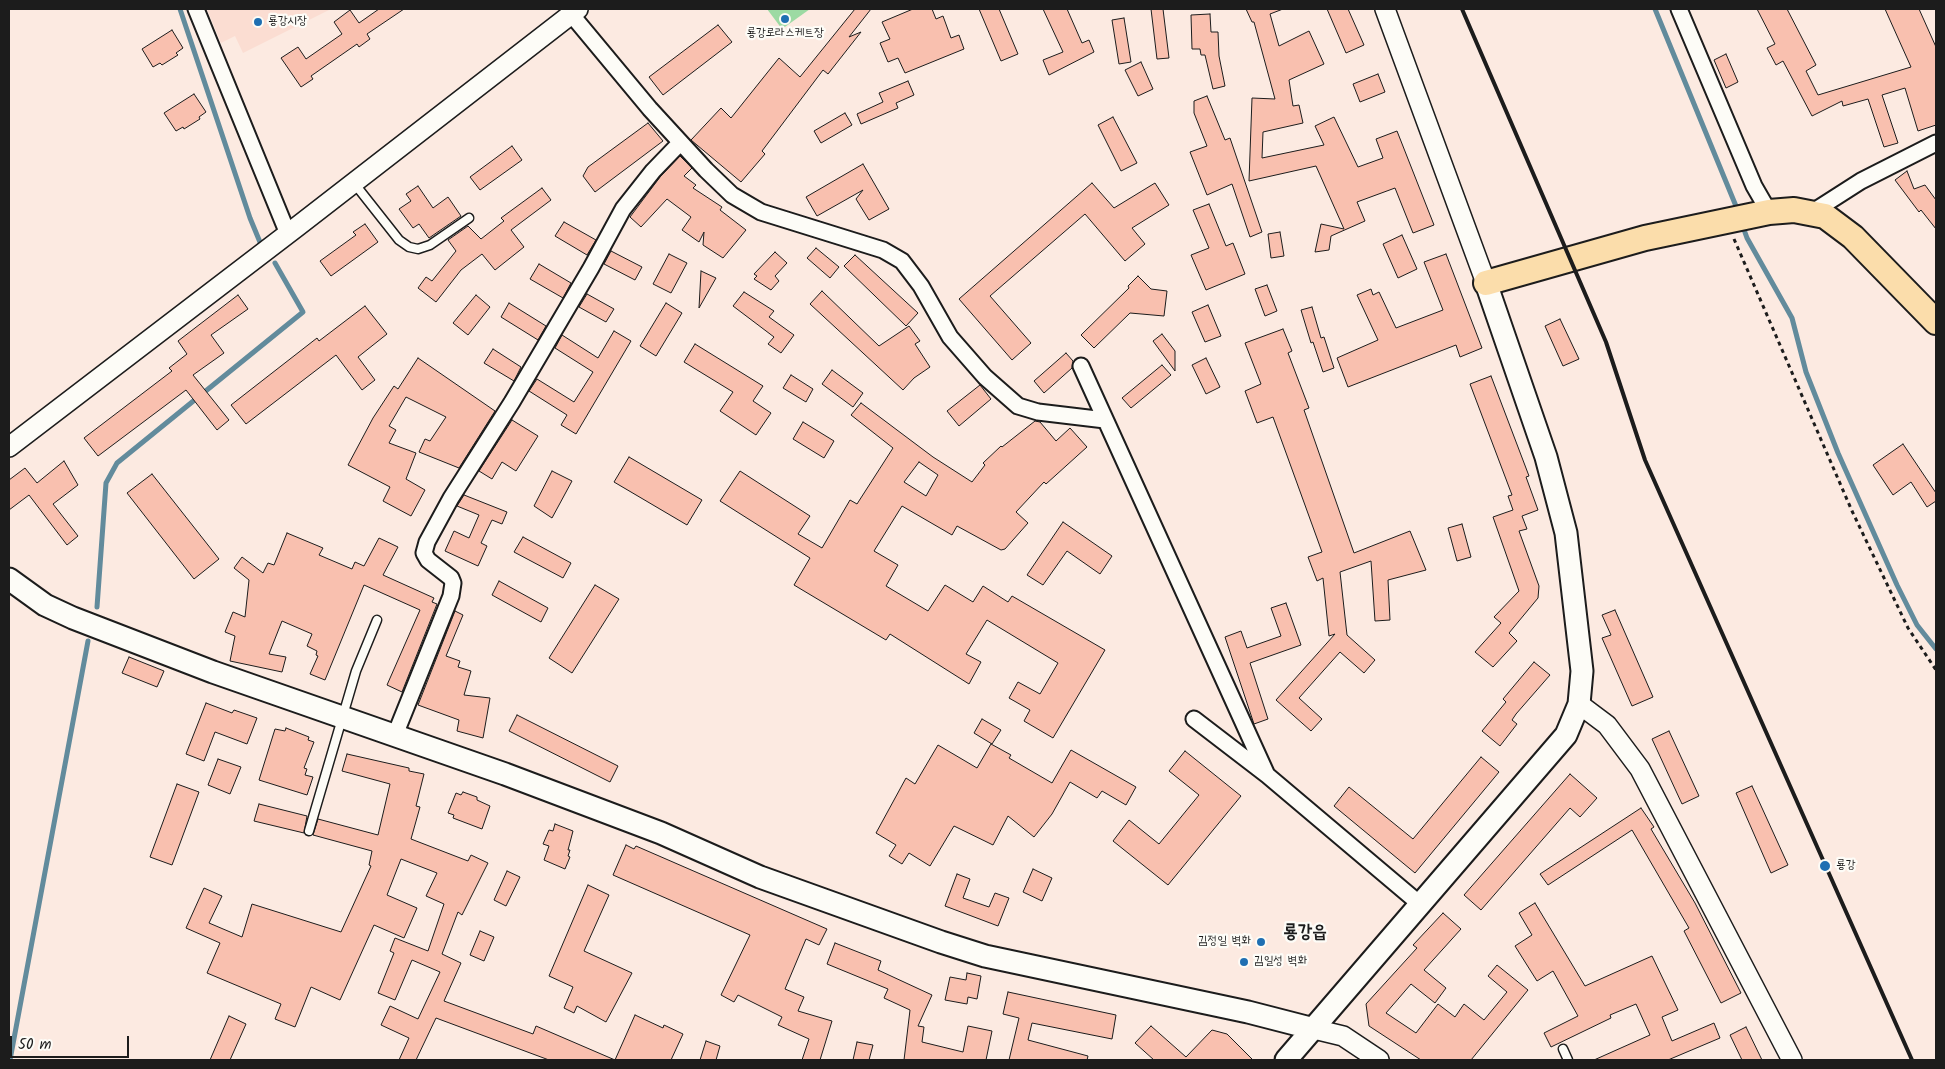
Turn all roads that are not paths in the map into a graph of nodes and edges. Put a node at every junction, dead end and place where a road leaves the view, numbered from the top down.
1 (196, 9) edge
2 (1385, 9) edge
3 (1678, 9) edge
4 (574, 11) edge
5 (680, 143) junction
6 (1936, 143) edge
7 (354, 183) junction
8 (1811, 213) junction
9 (1744, 217) junction
10 (469, 218) dead end
11 (288, 234) junction
12 (1486, 283) junction
13 (1936, 322) edge
14 (1081, 366) dead end
15 (1105, 420) junction
16 (9, 447) edge
17 (9, 579) edge
18 (377, 620) dead end
19 (1579, 704) junction
20 (343, 717) junction
21 (1194, 719) dead end
22 (395, 735) junction
23 (1267, 775) junction
24 (309, 832) dead end
25 (1421, 905) junction
26 (1314, 1029) junction
27 (1563, 1049) dead end
28 (1286, 1060) edge
29 (1379, 1060) edge
30 (1568, 1060) edge
31 (1792, 1060) edge

1 - 11 street
2 - 12 street
3 - 9 street
4 - 5 street
4 - 7 street
5 - 15 street
5 - 22 street
6 - 8 street
7 - 10 lane
7 - 11 street
8 - 9 main road
8 - 13 main road
9 - 12 main road
11 - 16 street
12 - 19 main road
14 - 15 street
15 - 23 street
17 - 20 main road
18 - 20 lane
19 - 25 main road
19 - 31 street
20 - 22 main road
20 - 24 lane
21 - 23 street
22 - 26 main road
23 - 25 street
25 - 26 main road
26 - 28 main road
26 - 29 street
27 - 30 lane

